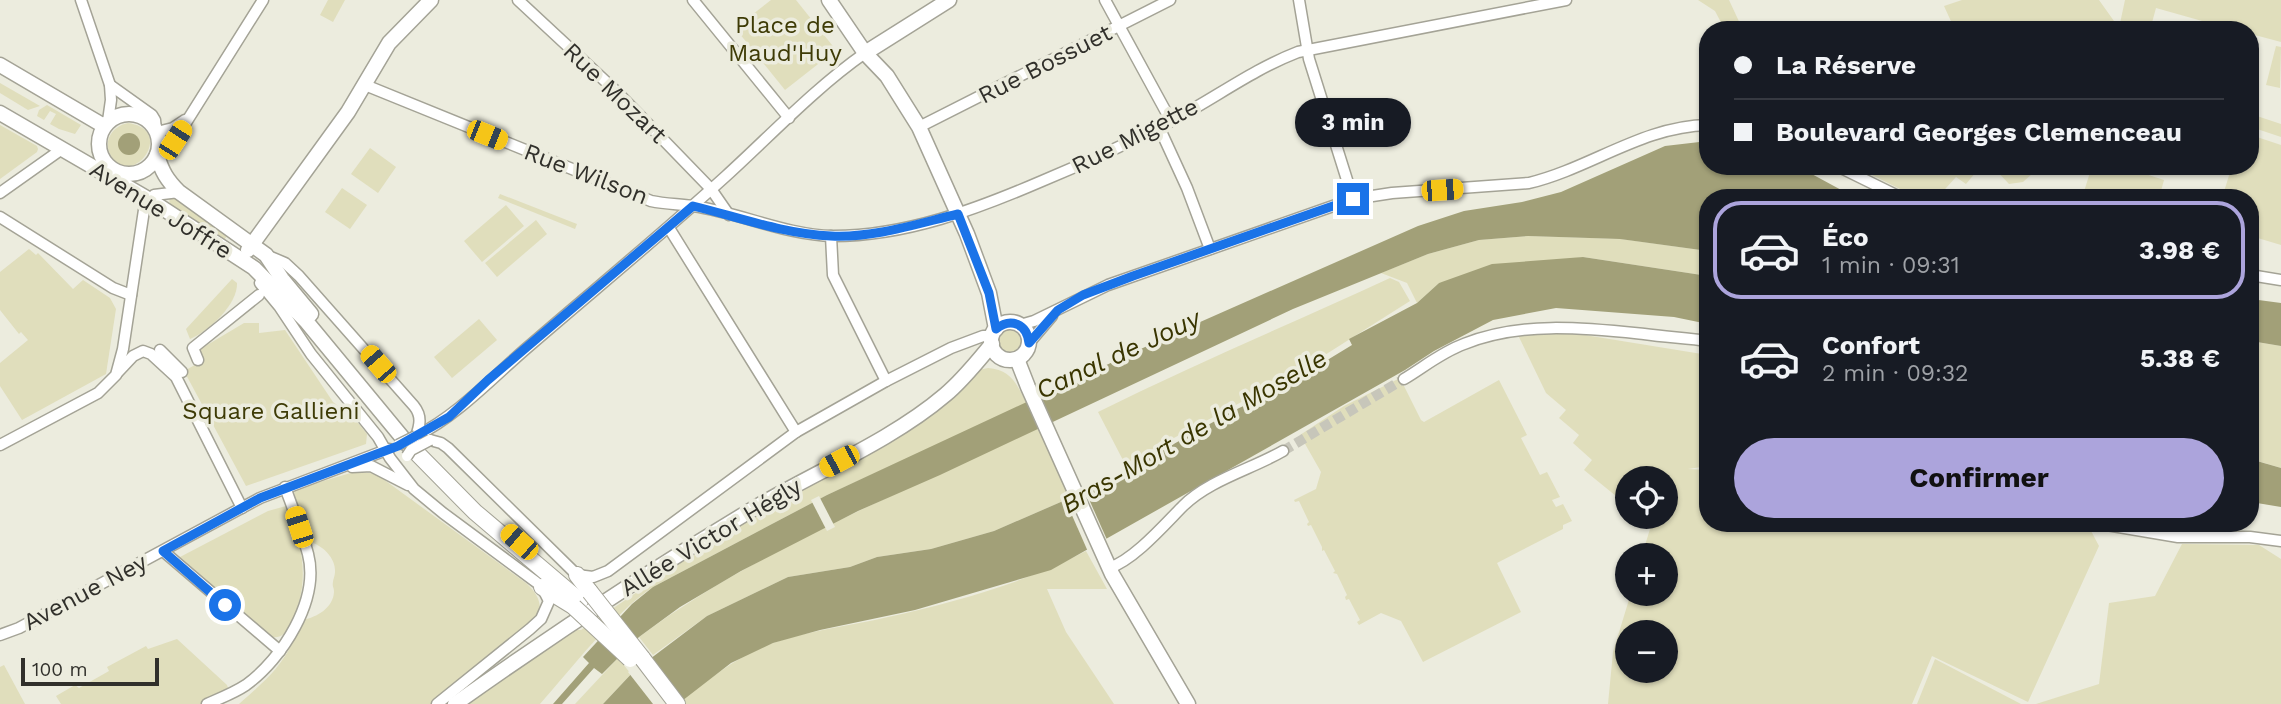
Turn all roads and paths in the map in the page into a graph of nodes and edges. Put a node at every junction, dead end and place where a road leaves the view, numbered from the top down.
1 (81, 0) edge
2 (263, 0) edge
3 (431, 0) edge
4 (517, 0) edge
5 (693, 0) edge
6 (829, 0) edge
7 (949, 0) edge
8 (1105, 0) edge
9 (1170, 0) edge
10 (1299, 0) edge
11 (1566, 0) edge
12 (1537, 3) edge
13 (1119, 27) junction
14 (1308, 49) junction
15 (865, 53) junction
16 (0, 65) edge
17 (110, 85) junction
18 (365, 85) junction
19 (0, 113) edge
20 (187, 118) junction
21 (789, 118) junction
22 (1171, 121) junction
23 (106, 123) junction
24 (1699, 125) edge
25 (919, 127) junction
26 (1159, 127) junction
27 (156, 131) junction
28 (62, 149) junction
29 (157, 155) junction
30 (113, 174) junction
31 (1855, 175) edge
32 (711, 189) junction
33 (1884, 189) edge
34 (179, 192) junction
35 (0, 193) edge
36 (1353, 199) junction
37 (150, 201) junction
38 (693, 206) junction
39 (958, 214) junction
40 (729, 215) junction
41 (0, 217) edge
42 (669, 228) junction
43 (831, 236) junction
44 (253, 244) junction
45 (1210, 249) junction
46 (266, 256) junction
47 (242, 260) junction
48 (2259, 276) edge
49 (2281, 280) edge
50 (131, 295) junction
51 (259, 295) dead end
52 (1058, 310) junction
53 (1002, 331) junction
54 (1699, 340) edge
55 (1029, 343) junction
56 (160, 349) dead end
57 (1001, 357) junction
58 (1017, 359) junction
59 (969, 372) junction
60 (113, 378) junction
61 (1404, 379) tunnel mouth
62 (886, 381) junction
63 (449, 417) junction
64 (796, 432) junction
65 (418, 442) junction
66 (0, 445) edge
67 (448, 448) junction
68 (385, 450) junction
69 (1283, 451) tunnel mouth
70 (332, 470) junction
71 (411, 484) junction
72 (285, 487) junction
73 (242, 508) junction
74 (2148, 532) edge
75 (2281, 541) edge
76 (163, 551) junction
77 (1107, 564) junction
78 (577, 575) junction
79 (542, 587) junction
80 (584, 602) junction
81 (0, 635) edge
82 (279, 651) junction
83 (636, 658) junction
84 (207, 704) edge
85 (437, 704) edge
86 (455, 704) edge
87 (666, 704) edge
88 (677, 704) edge
89 (1188, 704) edge

1 - 17 street
2 - 20 street
3 - 18 main road
4 - 32 street, Rue Mozart
5 - 21 street
6 - 15 main road
7 - 15 main road
8 - 13 street
9 - 13 street, Rue Bossuet
10 - 14 street
11 - 12 street, Rue Migette
12 - 14 street, Rue Migette
13 - 22 street
13 - 25 street, Rue Bossuet
14 - 22 street, Rue Migette
14 - 36 street
15 - 21 street, Avenue Ney
15 - 25 main road
16 - 23 main road
17 - 23 street
17 - 27 street
18 - 38 street, Rue Wilson
18 - 44 main road
19 - 28 main road, Avenue Joffre
20 - 27 street
20 - 29 street
21 - 32 street, Avenue Ney
22 - 26 street, Rue Migette
23 - 27 main road
23 - 30 main road
24 - 36 street
25 - 39 main road
26 - 39 street, Rue Migette
26 - 45 street
27 - 29 main road
28 - 30 main road, Avenue Joffre
28 - 35 street
29 - 30 main road
29 - 34 main road, Avenue Joffre
30 - 37 main road, Avenue Joffre
31 - 33 street
32 - 38 street, Avenue Ney
32 - 40 street, Rue Mozart
34 - 37 street
34 - 44 main road, Avenue Joffre
36 - 45 street
37 - 47 main road, Avenue Joffre
37 - 50 street
38 - 40 street, Rue Wilson
38 - 42 street, Avenue Ney
39 - 43 street, Rue Migette
39 - 53 main road
40 - 43 street, Rue Wilson
41 - 50 street
42 - 63 street, Avenue Ney
42 - 64 street
43 - 62 street
44 - 46 main road, Avenue Joffre
44 - 47 main road
45 - 52 street
46 - 65 main road, Avenue Joffre
46 - 65 street, Avenue Joffre
47 - 65 main road, Avenue Joffre
47 - 68 street, Avenue Joffre
48 - 49 street
50 - 60 street
51 - 56 street
52 - 53 street
52 - 55 street
53 - 55 main road
53 - 57 main road
53 - 59 main road, Allée Victor Hégly
53 - 62 street
54 - 61 street
55 - 58 main road
57 - 58 main road
57 - 59 main road, Allée Victor Hégly
58 - 77 main road
59 - 80 main road, Allée Victor Hégly
60 - 66 street
60 - 73 street
62 - 64 street
63 - 65 street, Avenue Ney
63 - 67 street
64 - 78 street
65 - 67 street, Avenue Joffre
65 - 68 street, Avenue Ney
65 - 71 street
65 - 80 highway, Avenue Joffre
65 - 80 highway, Avenue Joffre
67 - 78 street, Avenue Joffre
68 - 70 street, Avenue Ney
68 - 71 street, Avenue Joffre
69 - 77 street
70 - 71 street
70 - 72 street, Avenue Ney
71 - 79 street, Avenue Joffre
72 - 73 street, Avenue Ney
72 - 82 street
73 - 76 street, Avenue Ney
74 - 75 street
76 - 81 street, Avenue Ney
76 - 82 street
77 - 89 main road
78 - 80 highway
79 - 80 highway
79 - 85 street
80 - 83 highway, bridge
80 - 86 main road, Allée Victor Hégly
82 - 84 street
83 - 87 highway
83 - 88 highway

